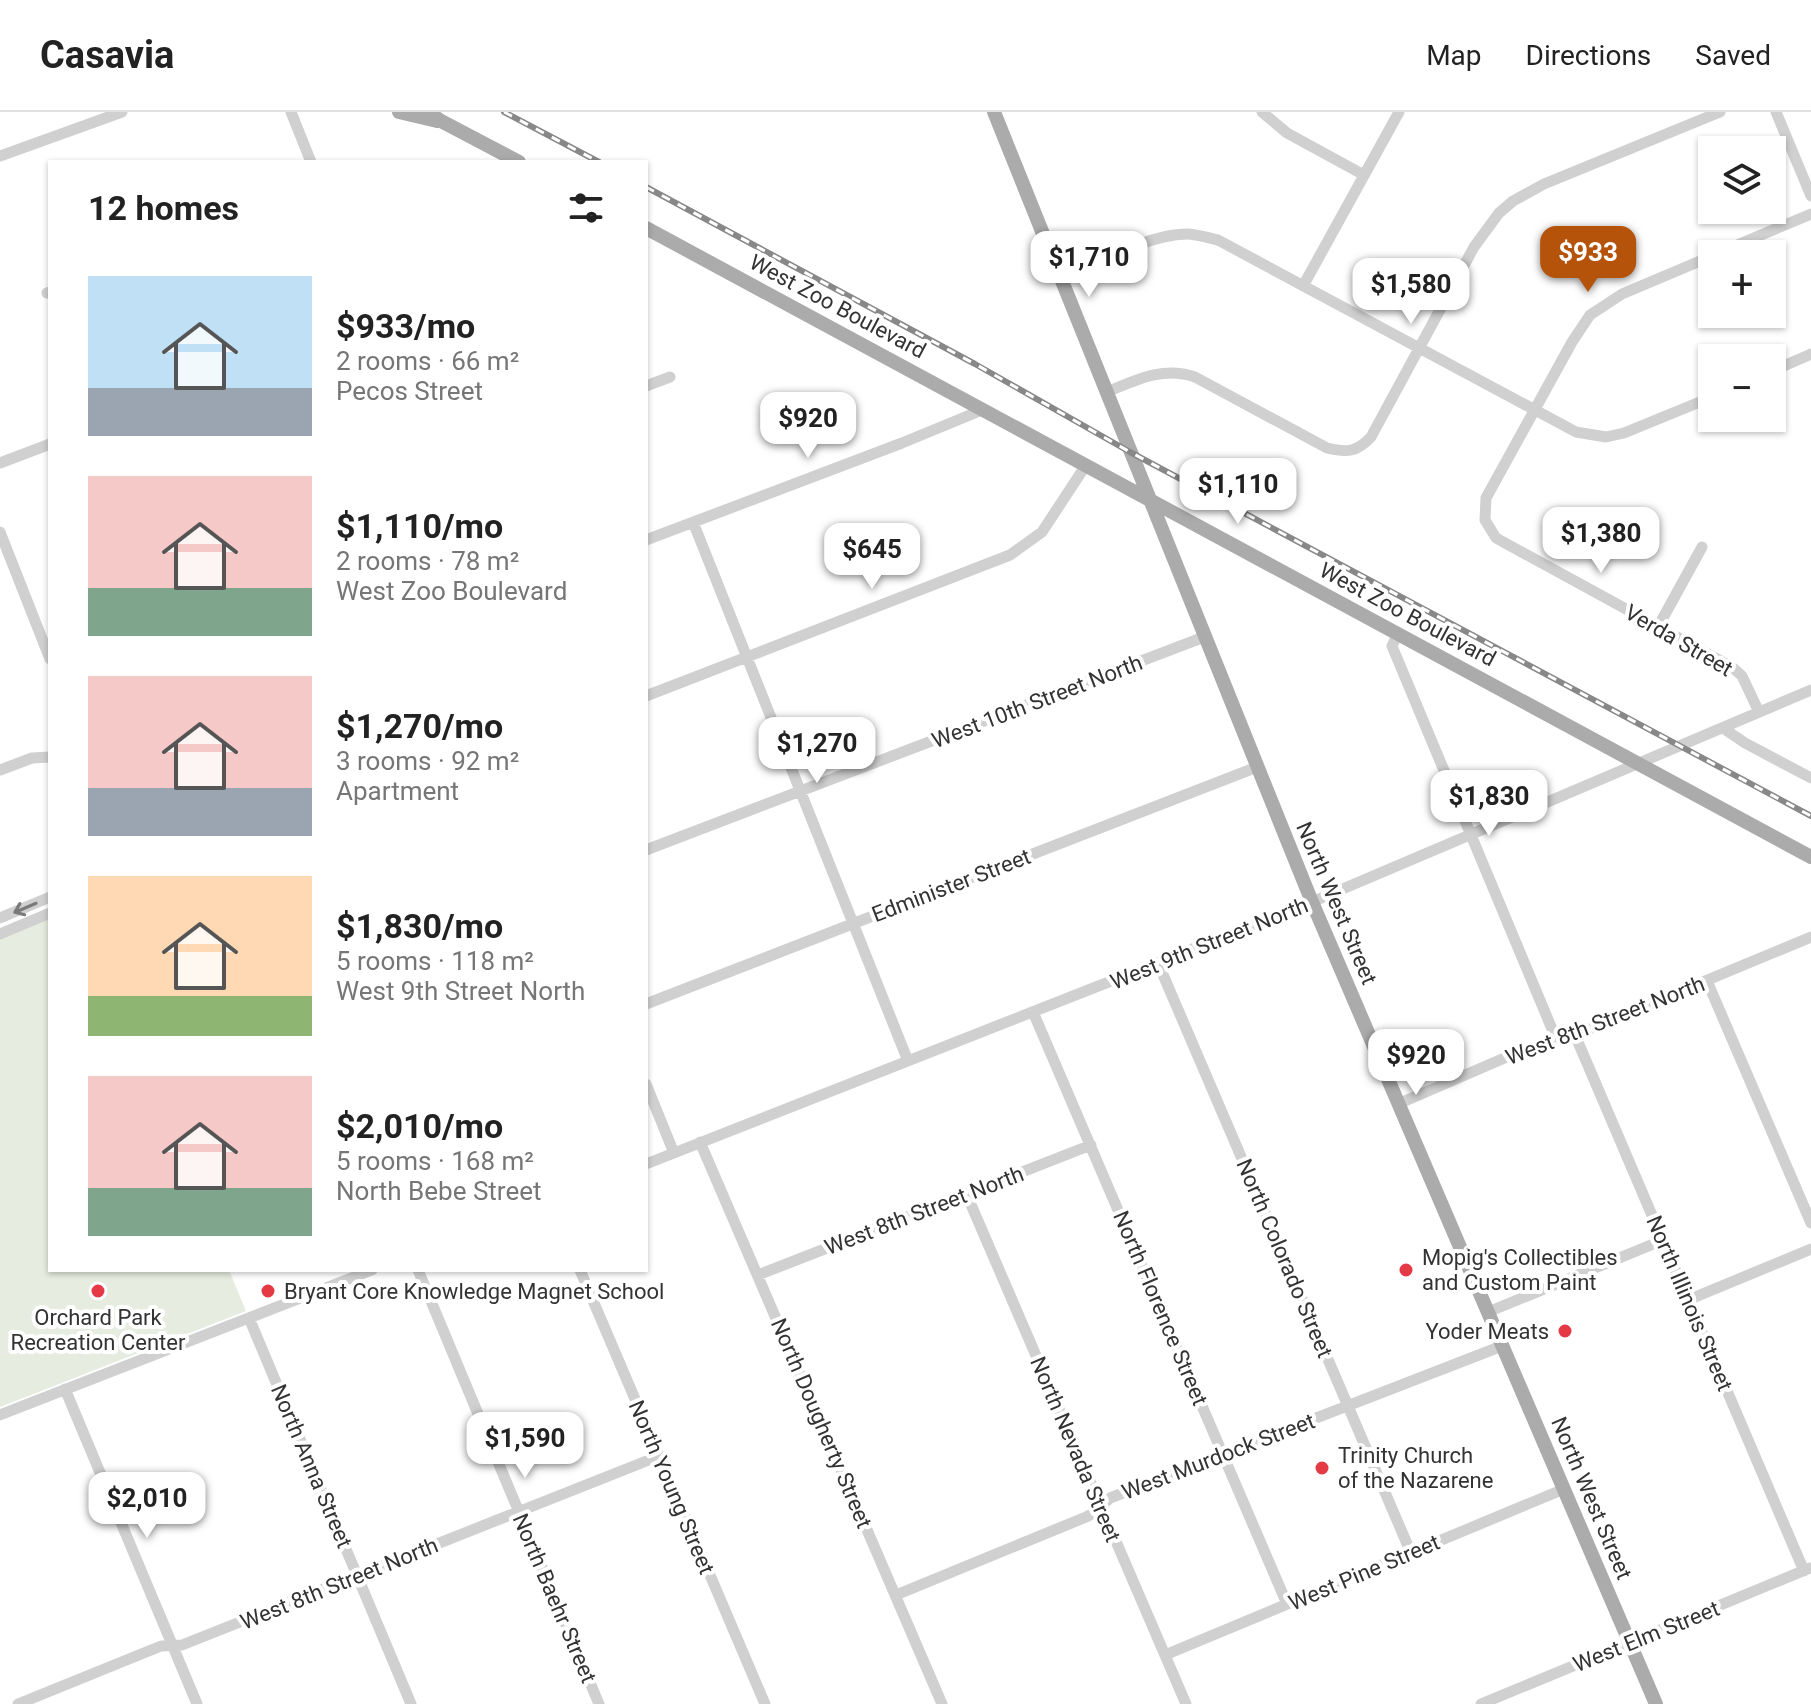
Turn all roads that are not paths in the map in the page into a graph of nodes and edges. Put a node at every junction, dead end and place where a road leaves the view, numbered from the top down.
1 (122, 112) edge
2 (291, 112) edge
3 (399, 112) edge
4 (994, 112) edge
5 (1262, 112) edge
6 (1399, 112) edge
7 (1720, 112) edge
8 (1776, 112) edge
9 (434, 117) edge
10 (0, 156) edge
11 (310, 160) edge
12 (515, 160) edge
13 (1364, 175) junction
14 (1811, 196) edge
15 (1811, 214) edge
16 (648, 229) edge
17 (1749, 240) edge
18 (1698, 262) edge
19 (1061, 279) junction
20 (1303, 286) junction
21 (1419, 348) junction
22 (1811, 354) edge
23 (1786, 365) edge
24 (670, 377) dead end
25 (648, 385) edge
26 (1107, 392) junction
27 (1698, 403) edge
28 (982, 410) junction
29 (1534, 411) junction
30 (48, 445) edge
31 (0, 463) edge
32 (1086, 465) junction
33 (1150, 500) junction
34 (693, 522) junction
35 (0, 532) edge
36 (648, 539) edge
37 (1702, 547) dead end
38 (1658, 627) junction
39 (1398, 633) junction
40 (1204, 637) junction
41 (48, 654) edge
42 (747, 657) junction
43 (1811, 690) edge
44 (648, 695) edge
45 (1759, 712) junction
46 (1723, 728) junction
47 (48, 757) edge
48 (1639, 763) junction
49 (1257, 767) junction
50 (0, 770) edge
51 (1811, 778) edge
52 (801, 791) junction
53 (1470, 836) junction
54 (648, 849) edge
55 (1811, 857) edge
56 (48, 898) edge
57 (1312, 902) junction
58 (48, 914) edge
59 (0, 918) edge
60 (854, 923) junction
61 (0, 934) edge
62 (1811, 937) edge
63 (1158, 963) junction
64 (1707, 981) junction
65 (648, 1003) edge
66 (1033, 1012) junction
67 (1575, 1035) junction
68 (1557, 1041) junction
69 (908, 1061) junction
70 (648, 1089) edge
71 (1398, 1104) junction
72 (700, 1142) junction
73 (1091, 1145) junction
74 (674, 1153) junction
75 (648, 1163) edge
76 (966, 1193) junction
77 (1811, 1223) edge
78 (1663, 1240) junction
79 (1811, 1249) edge
80 (367, 1272) edge
81 (419, 1272) edge
82 (581, 1272) edge
83 (758, 1275) junction
84 (1688, 1300) junction
85 (1488, 1312) junction
86 (249, 1318) junction
87 (1502, 1346) junction
88 (65, 1389) junction
89 (1348, 1405) junction
90 (0, 1415) edge
91 (1224, 1453) junction
92 (659, 1456) junction
93 (1564, 1489) junction
94 (1101, 1506) junction
95 (519, 1513) junction
96 (1411, 1553) junction
97 (1808, 1570) edge
98 (357, 1576) junction
99 (896, 1595) junction
100 (1287, 1604) junction
101 (1630, 1643) junction
102 (172, 1645) junction
103 (1165, 1655) junction
104 (18, 1704) edge
105 (197, 1704) edge
106 (411, 1704) edge
107 (599, 1704) edge
108 (765, 1704) edge
109 (942, 1704) edge
110 (1186, 1704) edge
111 (1481, 1704) edge
112 (1656, 1704) edge

1 - 10 street
2 - 11 street
3 - 9 main road
4 - 19 main road, North West Street
5 - 13 street
6 - 13 street
7 - 21 street
8 - 14 street
9 - 12 main road
13 - 20 street
15 - 17 street
16 - 28 main road, West Zoo Boulevard
18 - 29 street
19 - 20 street
19 - 26 main road, North West Street
20 - 21 street
21 - 26 street
21 - 29 street
22 - 23 street
24 - 25 street
26 - 33 main road, North West Street
27 - 29 street
28 - 32 main road, West Zoo Boulevard
28 - 34 street
29 - 38 street, Verda Street
30 - 31 street
32 - 33 main road, West Zoo Boulevard
32 - 42 street
33 - 39 main road, West Zoo Boulevard
33 - 40 main road, North West Street
34 - 36 street
34 - 42 street
35 - 41 street
37 - 38 street
38 - 45 street, Verda Street
39 - 48 main road, West Zoo Boulevard
39 - 53 street
40 - 49 main road, North West Street
40 - 52 street, West 10th Street North
42 - 44 street
42 - 52 street
43 - 45 street, West 9th Street North
45 - 46 street, West 9th Street North
46 - 48 street, West 9th Street North
46 - 51 street
47 - 50 street
48 - 53 street, West 9th Street North
48 - 55 main road, West Zoo Boulevard
49 - 57 main road, North West Street
49 - 60 street, Edminister Street
52 - 54 street, West 10th Street North
52 - 60 street
53 - 57 street, West 9th Street North
53 - 68 street
56 -> 59 street
57 - 63 street, West 9th Street North
57 - 71 main road, North West Street
58 - 61 street
60 - 65 street, Edminister Street
60 - 69 street
62 - 64 street, West 8th Street North
63 - 66 street, West 9th Street North
63 - 89 street, North Colorado Street
64 - 67 street, West 8th Street North
64 - 77 street
66 - 69 street, West 9th Street North
66 - 73 street, North Florence Street
67 - 68 street, West 8th Street North
67 - 78 street, North Illinois Street
68 - 71 street, West 8th Street North
69 - 72 street, West 9th Street North
70 - 74 street
71 - 85 main road, North West Street
72 - 74 street, West 9th Street North
72 - 83 street, North Dougherty Street
73 - 76 street, West 8th Street North
73 - 91 street, North Florence Street
74 - 75 street, West 9th Street North
76 - 83 street, West 8th Street North
76 - 94 street, North Nevada Street
78 - 84 street, North Illinois Street
78 - 85 street
79 - 84 street
80 - 86 street
81 - 95 street, North Baehr Street
82 - 92 street, North Young Street
83 - 99 street, North Dougherty Street
84 - 97 street, North Illinois Street
85 - 87 main road, North West Street
86 - 88 street
86 - 98 street, North Anna Street
87 - 89 street, West Murdock Street
87 - 93 main road, North West Street
88 - 90 street
88 - 102 street
89 - 91 street, West Murdock Street
89 - 96 street, North Colorado Street
91 - 94 street, West Murdock Street
91 - 100 street, North Florence Street
92 - 95 street, West 8th Street North
92 - 108 street, North Young Street
93 - 96 street, West Pine Street
93 - 101 main road, North West Street
94 - 99 street, West Murdock Street
94 - 103 street, North Nevada Street
95 - 98 street, West 8th Street North
95 - 107 street, North Baehr Street
96 - 100 street, West Pine Street
97 - 101 street, West Elm Street
98 - 102 street, West 8th Street North
98 - 106 street, North Anna Street
99 - 109 street, North Dougherty Street
100 - 103 street, West Pine Street
101 - 111 street, West Elm Street
101 - 112 main road, North West Street
102 - 104 street, West 8th Street North
102 - 105 street
103 - 110 street, North Nevada Street

